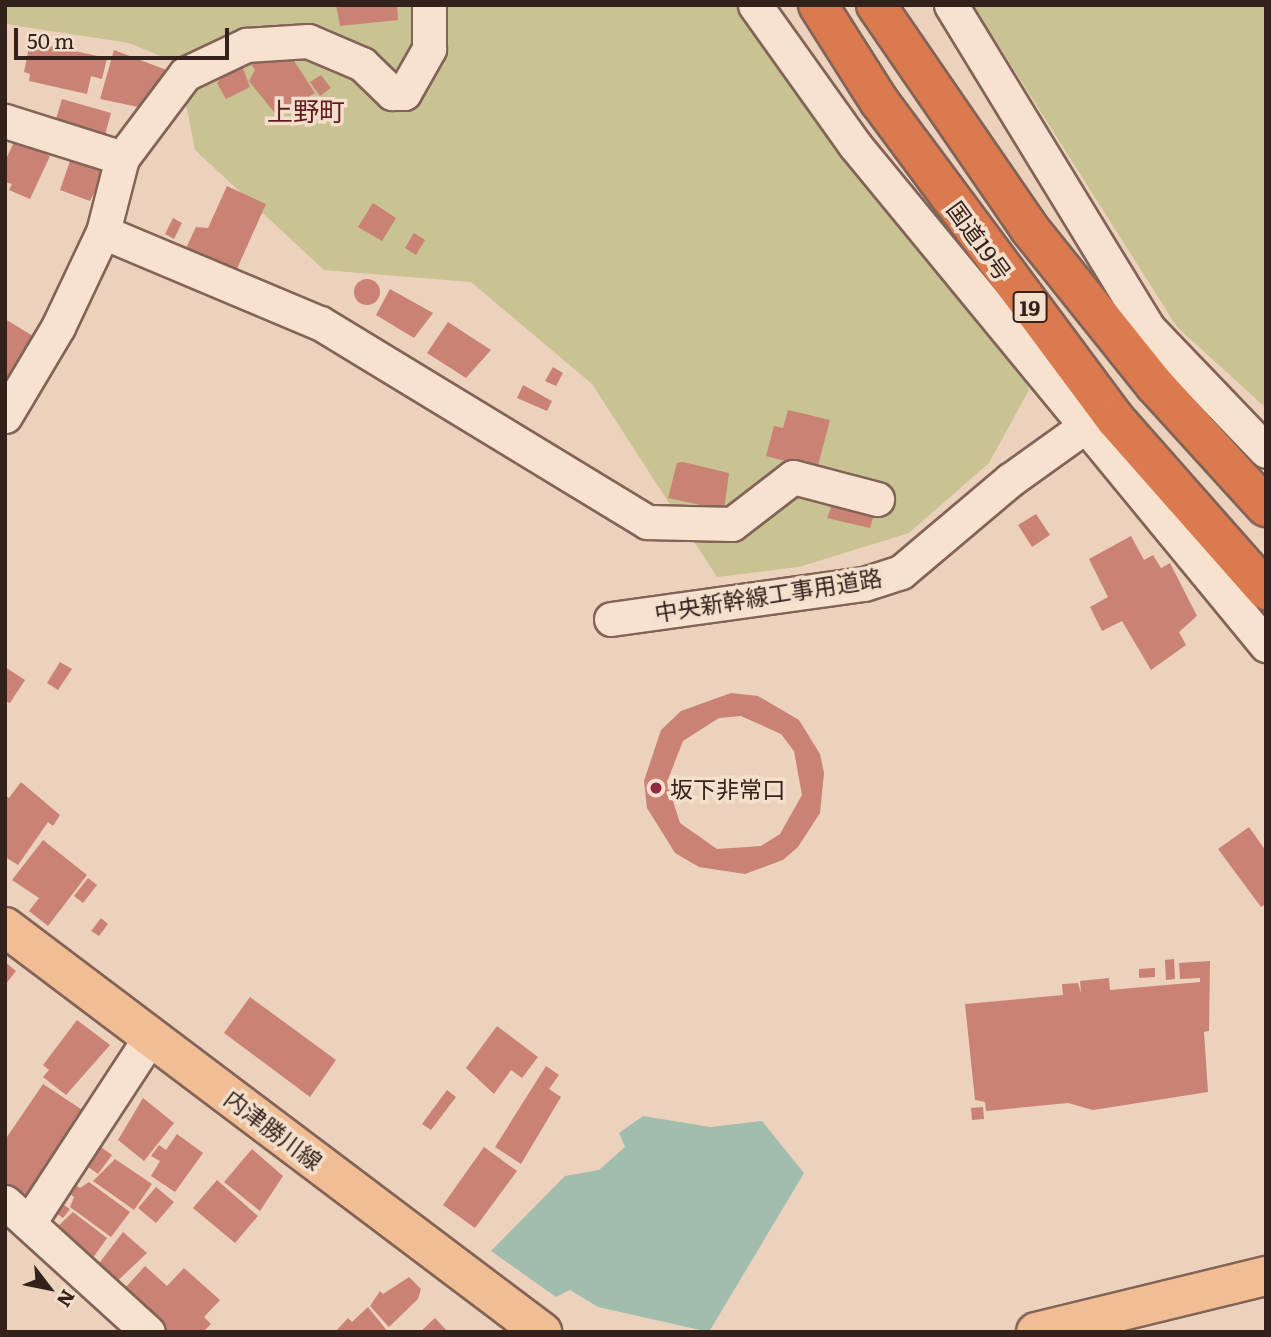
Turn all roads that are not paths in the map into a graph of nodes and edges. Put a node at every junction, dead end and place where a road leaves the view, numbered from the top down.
1 (429, 5) edge
2 (755, 5) edge
3 (818, 5) edge
4 (876, 5) edge
5 (951, 5) edge
6 (5, 121) edge
7 (122, 158) junction
8 (103, 232) junction
9 (5, 416) edge
10 (1084, 428) junction
11 (1266, 451) edge
12 (877, 499) dead end
13 (1266, 507) edge
14 (1266, 590) edge
15 (611, 619) dead end
16 (1266, 645) edge
17 (5, 927) edge
18 (151, 1035) junction
19 (18, 1212) edge
20 (1266, 1276) edge
21 (148, 1332) edge
22 (542, 1332) edge
23 (1036, 1332) edge

1 - 7 street
2 - 10 street
3 - 14 highway, 国道19号 / 19
4 - 13 highway, 国道19号 / 19
5 - 11 street
6 - 7 street
7 - 8 street
8 - 9 street
8 - 12 street
10 - 15 street, 中央新幹線工事用道路
10 - 16 street
17 - 18 main road, 内津勝川線
18 - 19 street
18 - 22 main road, 内津勝川線
19 - 21 street
20 - 23 main road

